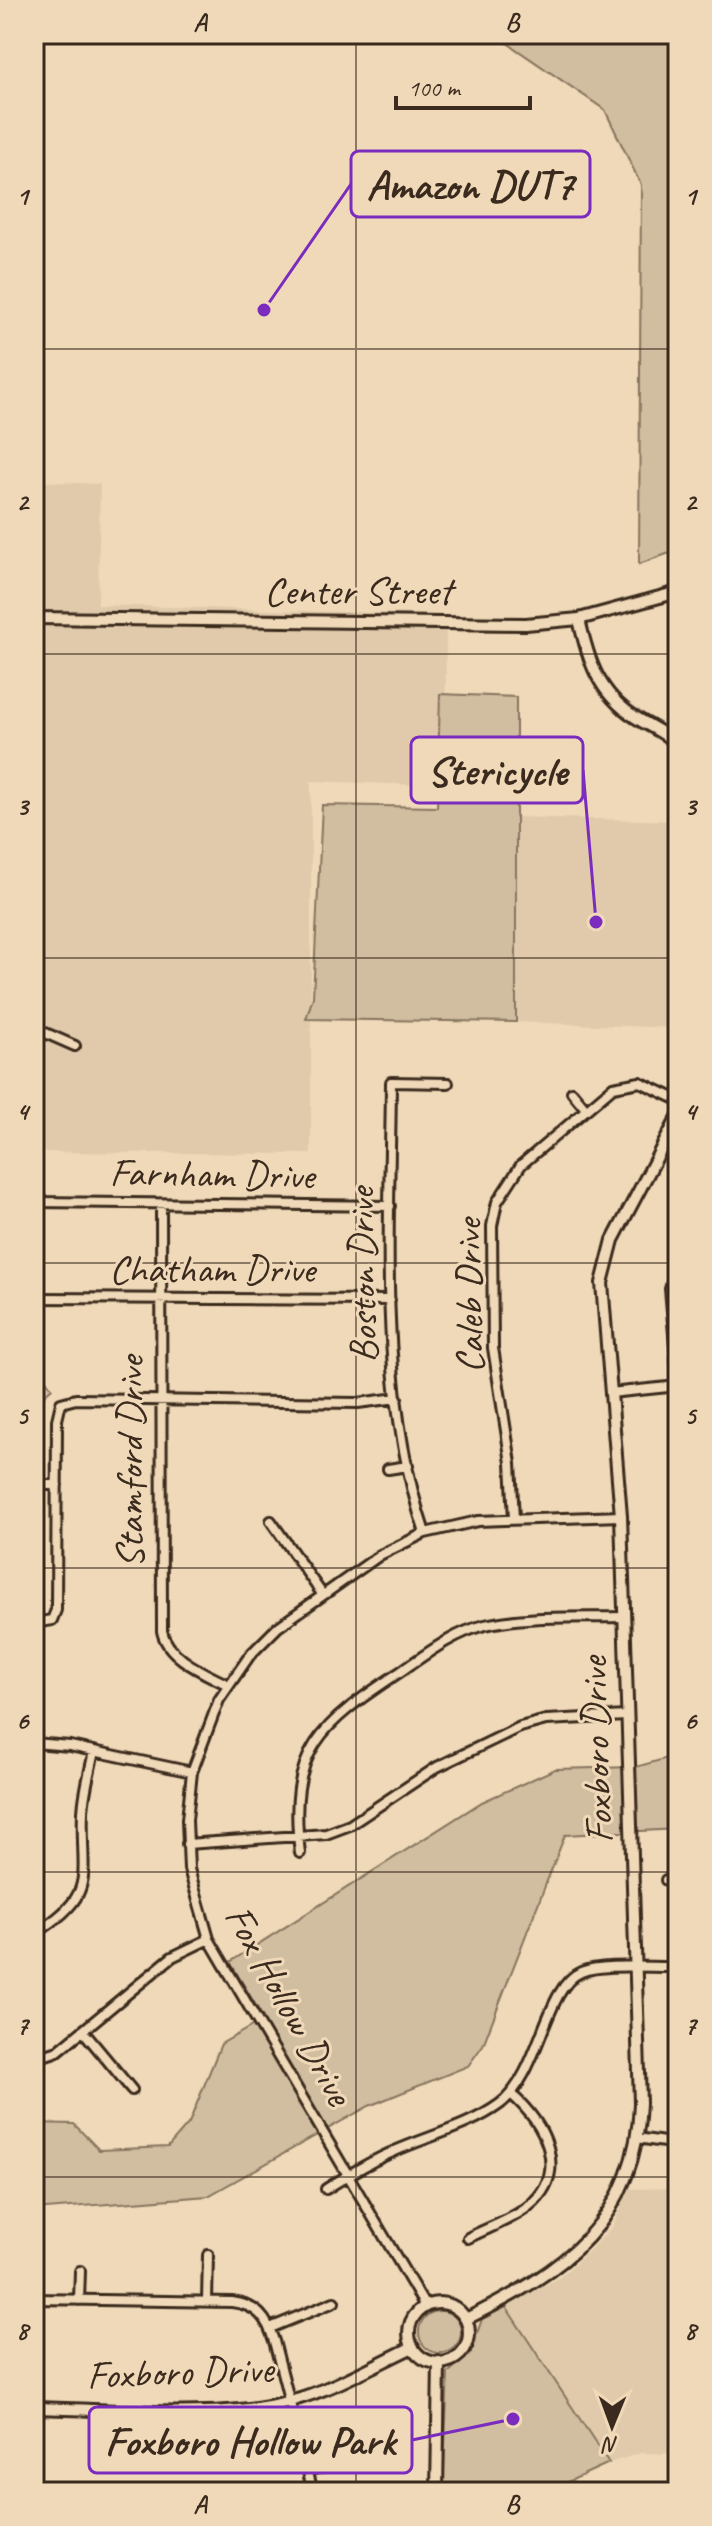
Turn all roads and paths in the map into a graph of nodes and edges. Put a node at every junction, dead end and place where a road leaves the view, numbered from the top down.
1 (678, 592) edge
2 (34, 618) edge
3 (579, 619) junction
4 (678, 744) edge
5 (34, 1028) edge
6 (75, 1046) dead end
7 (448, 1083) dead end
8 (572, 1092) dead end
9 (678, 1100) edge
10 (586, 1109) junction
11 (678, 1117) edge
12 (34, 1202) edge
13 (161, 1204) junction
14 (390, 1206) junction
15 (678, 1264) edge
16 (34, 1298) edge
17 (160, 1299) junction
18 (390, 1300) junction
19 (678, 1380) edge
20 (678, 1386) edge
21 (610, 1393) junction
22 (397, 1398) junction
23 (160, 1401) junction
24 (408, 1466) junction
25 (388, 1469) dead end
26 (34, 1485) edge
27 (57, 1485) junction
28 (621, 1516) junction
29 (514, 1519) junction
30 (271, 1521) dead end
31 (425, 1533) junction
32 (322, 1594) junction
33 (624, 1617) junction
34 (34, 1623) edge
35 (228, 1685) junction
36 (627, 1716) junction
37 (34, 1743) edge
38 (94, 1751) junction
39 (192, 1772) junction
40 (298, 1838) junction
41 (187, 1844) junction
42 (300, 1853) dead end
43 (666, 1880) dead end
44 (678, 1880) edge
45 (34, 1934) edge
46 (209, 1939) junction
47 (678, 1967) edge
48 (635, 1968) junction
49 (83, 2031) junction
50 (34, 2059) edge
51 (132, 2090) dead end
52 (511, 2094) junction
53 (637, 2138) junction
54 (678, 2144) edge
55 (348, 2175) junction
56 (326, 2189) dead end
57 (468, 2238) dead end
58 (208, 2255) dead end
59 (80, 2271) dead end
60 (34, 2299) edge
61 (79, 2300) junction
62 (207, 2302) junction
63 (334, 2302) dead end
64 (425, 2306) junction
65 (466, 2319) junction
66 (270, 2328) junction
67 (413, 2347) junction
68 (439, 2362) junction
69 (290, 2401) junction
70 (34, 2408) edge
71 (364, 2456) dead end
72 (307, 2471) junction
73 (313, 2492) edge
74 (437, 2492) edge

1 - 3 street, Center Street
2 - 3 street, Center Street
3 - 4 street
5 - 6 street
7 - 14 street, Boston Drive
8 - 10 street
9 - 10 street, Caleb Drive
10 - 29 street, Caleb Drive
11 - 21 street, Foxboro Drive
12 - 13 street, Farnham Drive
13 - 14 street, Farnham Drive
13 - 17 street, Stamford Drive
14 - 18 street, Boston Drive
15 - 19 street
16 - 17 street, Chatham Drive
17 - 18 street, Chatham Drive
17 - 23 street, Stamford Drive
18 - 22 street, Boston Drive
20 - 21 street
21 - 28 street, Foxboro Drive
22 - 23 street
22 - 24 street, Boston Drive
23 - 27 street
23 - 35 street, Stamford Drive
24 - 25 street
24 - 31 street, Boston Drive
26 - 27 street
27 - 34 street
28 - 29 street, Fox Hollow Drive
28 - 33 street, Foxboro Drive
29 - 31 street, Fox Hollow Drive
30 - 32 street
31 - 32 street, Fox Hollow Drive
32 - 35 street, Fox Hollow Drive
33 - 36 street, Foxboro Drive
33 - 40 street
35 - 39 street, Fox Hollow Drive
36 - 40 street
36 - 48 street, Foxboro Drive
37 - 38 street
38 - 39 street
38 - 45 street
39 - 41 street, Fox Hollow Drive
40 - 41 street
40 - 42 street
41 - 46 street, Fox Hollow Drive
43 - 44 street
46 - 49 street
46 - 55 street, Fox Hollow Drive
47 - 48 street
48 - 52 street
48 - 53 street, Foxboro Drive
49 - 50 street
49 - 51 street
52 - 55 street
52 - 57 street
53 - 54 street
53 - 65 street, Foxboro Drive
55 - 56 street
55 - 64 street, Fox Hollow Drive
58 - 62 street
59 - 61 street
60 - 61 street
61 - 62 street
62 - 66 street
63 - 66 street
64 - 65 street
64 - 67 street
65 - 68 street
66 - 69 street
67 - 68 street
67 - 69 street, Foxboro Drive
68 - 74 street
69 - 70 street, Foxboro Drive
69 - 72 street
71 - 72 street
72 - 73 street

